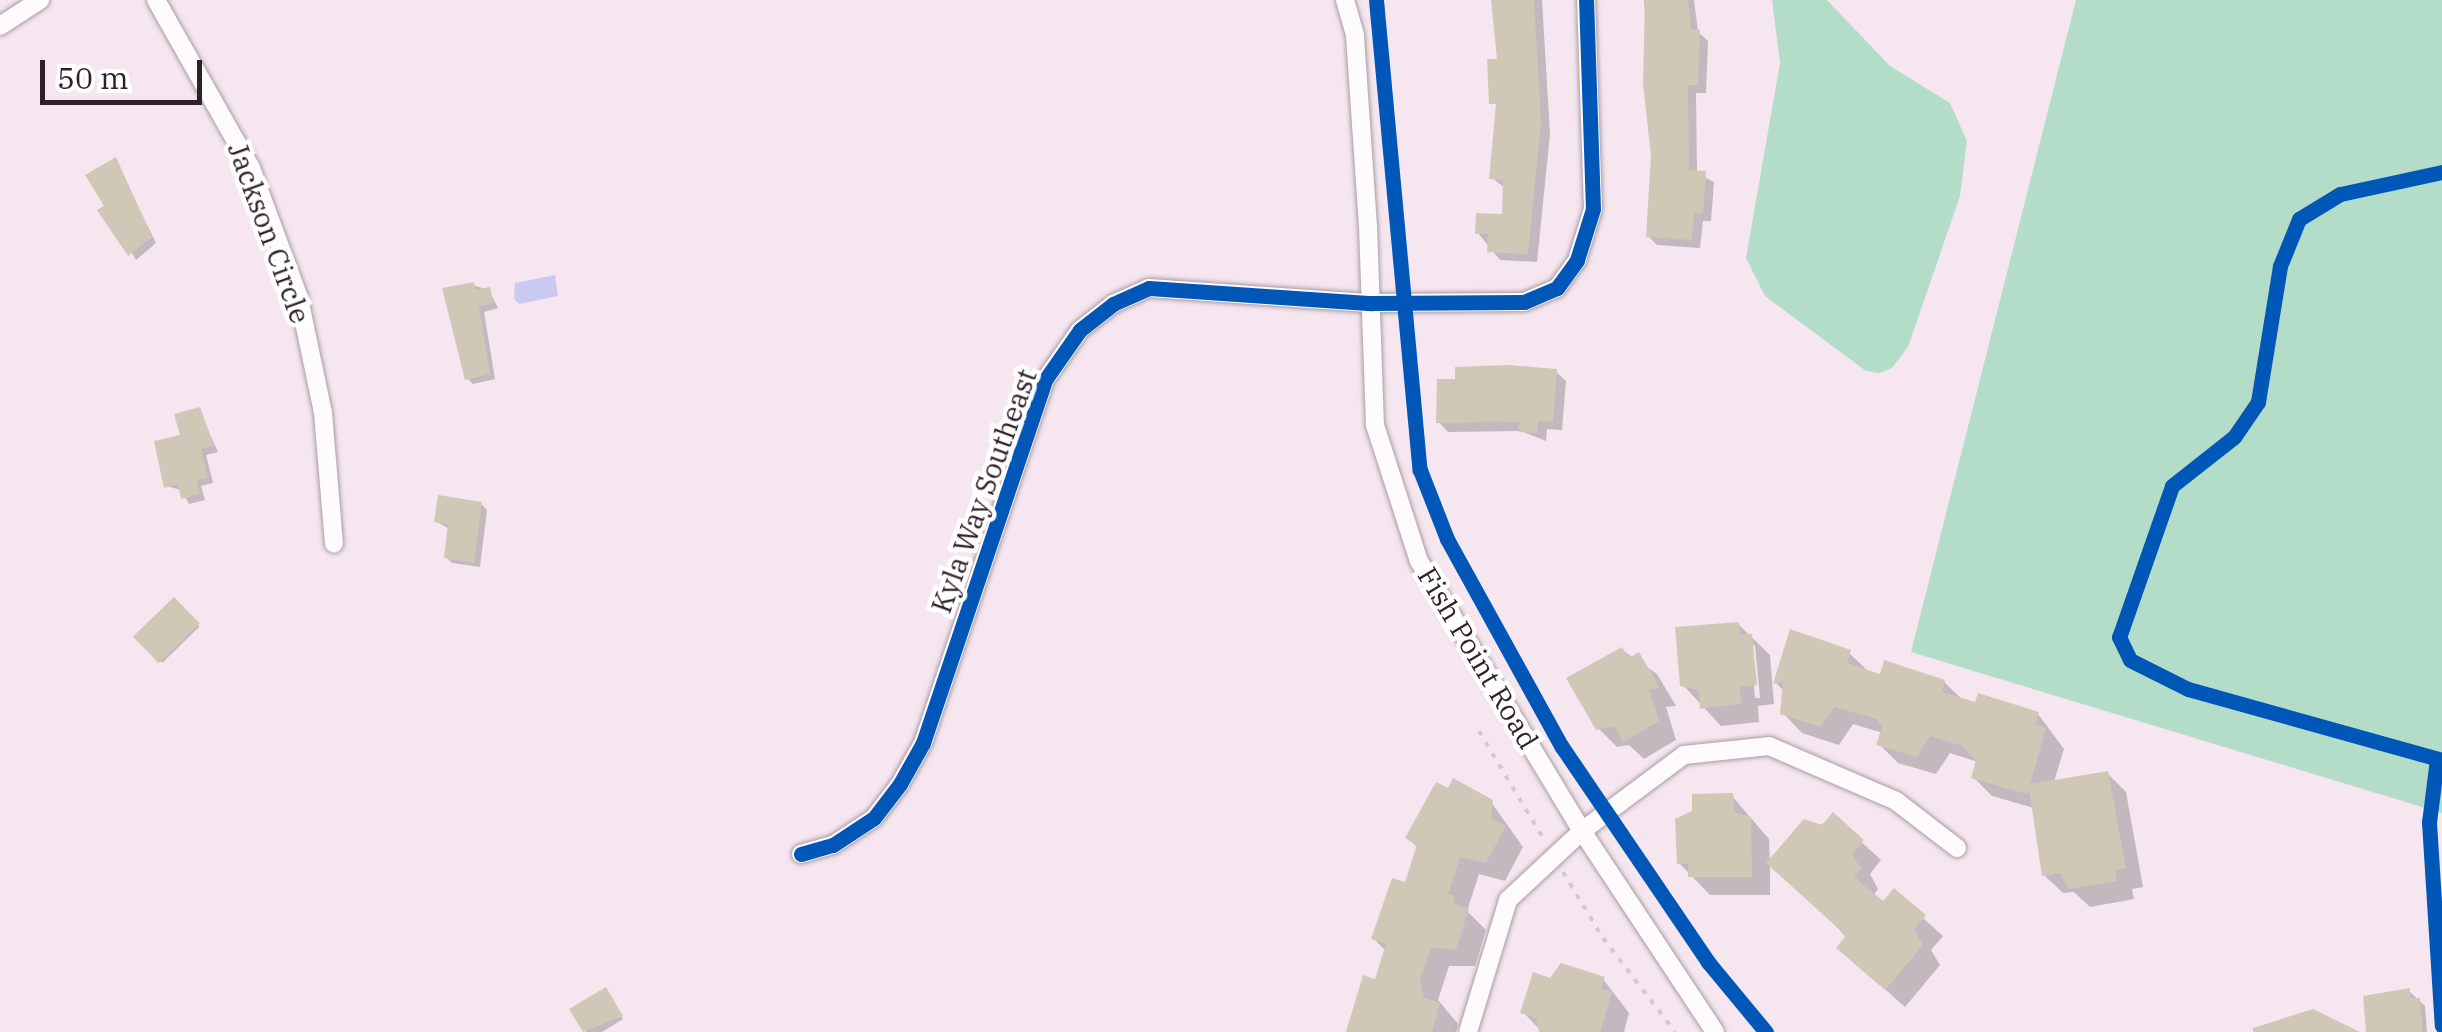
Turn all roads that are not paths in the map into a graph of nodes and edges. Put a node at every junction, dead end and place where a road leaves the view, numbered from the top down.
1 (40, 0) edge
2 (156, 0) edge
3 (1345, 0) edge
4 (1586, 0) edge
5 (0, 26) edge
6 (1371, 303) junction
7 (334, 544) dead end
8 (1582, 831) junction
9 (1957, 848) dead end
10 (801, 854) dead end
11 (1468, 1032) edge
12 (1715, 1032) edge

1 - 5 street
2 - 7 street, Jackson Circle
3 - 6 street, Fish Point Road
4 - 6 street, Kyla Way Southeast
6 - 8 street, Fish Point Road
6 - 10 street, Kyla Way Southeast
8 - 9 street
8 - 11 street
8 - 12 street, Fish Point Road

